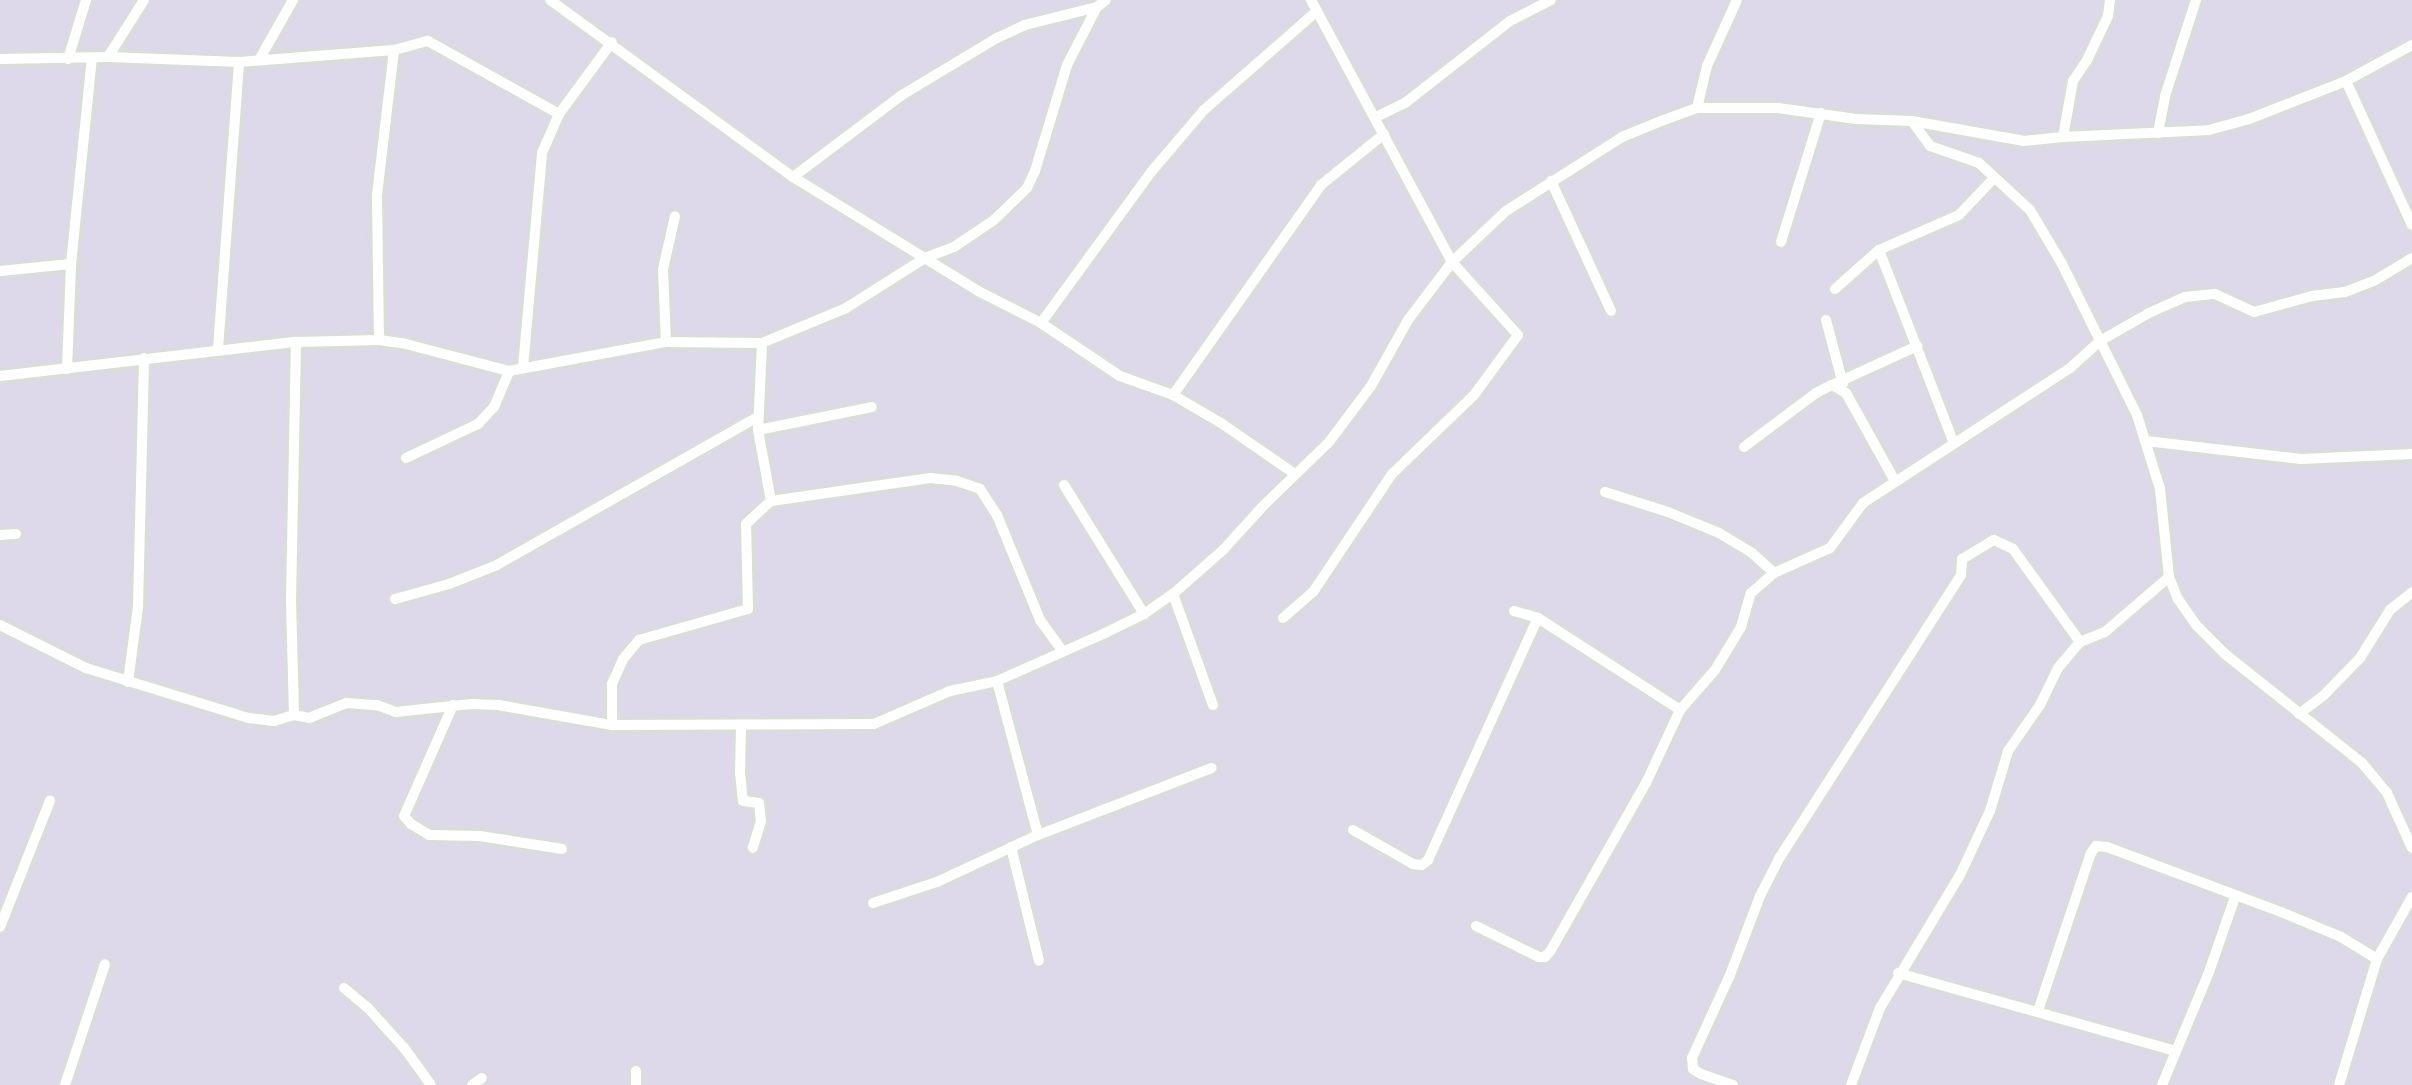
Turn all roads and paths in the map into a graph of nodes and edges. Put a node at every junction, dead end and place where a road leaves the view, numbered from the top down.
1 (86, 0) edge
2 (144, 0) edge
3 (293, 0) edge
4 (551, 0) edge
5 (1074, 0) edge
6 (1106, 0) edge
7 (1311, 0) edge
8 (1551, 0) edge
9 (1737, 0) edge
10 (2110, 0) edge
11 (2196, 0) edge
12 (1097, 7) junction
13 (1083, 10) junction
14 (1316, 12) junction
15 (612, 42) junction
16 (2412, 45) edge
17 (394, 50) junction
18 (108, 57) junction
19 (0, 59) edge
20 (68, 59) junction
21 (92, 59) junction
22 (259, 60) junction
23 (239, 62) junction
24 (2346, 81) junction
25 (1697, 108) junction
26 (1821, 113) junction
27 (559, 114) junction
28 (1376, 117) junction
29 (1912, 121) junction
30 (2158, 133) junction
31 (1384, 134) junction
32 (2063, 137) junction
33 (793, 177) junction
34 (1994, 178) junction
35 (1551, 181) junction
36 (675, 216) dead end
37 (2412, 225) edge
38 (1781, 242) dead end
39 (1879, 250) junction
40 (925, 258) junction
41 (2412, 258) edge
42 (1452, 262) junction
43 (71, 264) junction
44 (0, 271) edge
45 (1835, 289) dead end
46 (1611, 311) dead end
47 (1826, 320) dead end
48 (1041, 323) junction
49 (379, 340) junction
50 (2100, 341) junction
51 (296, 342) junction
52 (666, 342) junction
53 (762, 344) junction
54 (1917, 346) junction
55 (218, 349) junction
56 (144, 358) junction
57 (523, 368) junction
58 (67, 369) junction
59 (509, 371) junction
60 (0, 376) edge
61 (1837, 382) junction
62 (1173, 395) junction
63 (872, 407) dead end
64 (758, 416) junction
65 (758, 430) junction
66 (2146, 441) junction
67 (1954, 443) junction
68 (1744, 447) dead end
69 (2412, 454) edge
70 (405, 458) dead end
71 (1295, 474) junction
72 (1895, 481) junction
73 (1064, 485) dead end
74 (1605, 492) dead end
75 (771, 500) junction
76 (16, 534) dead end
77 (0, 535) edge
78 (1774, 573) junction
79 (2169, 577) junction
80 (2412, 592) edge
81 (1173, 594) junction
82 (395, 598) dead end
83 (1514, 611) dead end
84 (1144, 614) junction
85 (1283, 618) dead end
86 (1538, 618) junction
87 (0, 625) edge
88 (2080, 642) junction
89 (1062, 650) junction
90 (997, 681) junction
91 (128, 682) junction
92 (453, 705) junction
93 (1213, 705) dead end
94 (1680, 710) junction
95 (2299, 714) junction
96 (294, 715) junction
97 (612, 725) junction
98 (741, 726) junction
99 (1212, 768) dead end
100 (50, 801) dead end
101 (1353, 830) dead end
102 (1038, 835) junction
103 (753, 848) dead end
104 (1011, 848) junction
105 (2412, 848) edge
106 (562, 849) dead end
107 (2235, 897) junction
108 (2412, 897) edge
109 (873, 903) dead end
110 (1476, 926) dead end
111 (0, 927) edge
112 (2377, 959) junction
113 (1039, 961) dead end
114 (105, 964) dead end
115 (1898, 973) junction
116 (344, 988) dead end
117 (2038, 1011) junction
118 (2175, 1051) junction
119 (636, 1071) dead end
120 (482, 1077) dead end
121 (65, 1085) edge
122 (431, 1085) edge
123 (472, 1085) edge
124 (636, 1085) edge
125 (1733, 1085) edge
126 (1851, 1085) edge
127 (2162, 1085) edge
128 (2339, 1085) edge

1 - 20 street
2 - 18 street
3 - 22 street
4 - 15 street
5 - 13 street
6 - 12 street
7 - 14 street
8 - 28 street
9 - 25 street
10 - 32 street
11 - 30 street
12 - 13 street
12 - 40 street
13 - 33 street
14 - 28 street
14 - 48 street
15 - 27 street
15 - 33 street
16 - 24 street
17 - 22 street
17 - 27 street
17 - 49 street
18 - 21 street
18 - 23 street
19 - 20 street
20 - 21 street
21 - 43 street
22 - 23 street
23 - 55 street
24 - 30 street
24 - 37 street
25 - 26 street
25 - 35 street
26 - 29 street
26 - 38 street
27 - 57 street
28 - 31 street
29 - 32 street
29 - 34 street
30 - 32 street
31 - 42 street
31 - 62 street
33 - 40 street
34 - 39 street
34 - 50 street
35 - 42 street
35 - 46 street
36 - 52 street
39 - 45 street
39 - 54 street
40 - 48 street
40 - 53 street
41 - 50 street
42 - 71 street
42 - 85 street
43 - 44 street
43 - 58 street
47 - 61 street
48 - 62 street
49 - 51 street
49 - 59 street
50 - 66 street
50 - 67 street
51 - 55 street
51 - 96 street
52 - 53 street
52 - 57 street
53 - 64 street
54 - 61 street
54 - 67 street
55 - 56 street
56 - 58 street
56 - 91 street
57 - 59 street
58 - 60 street
59 - 70 street
61 - 68 street
61 - 72 street
62 - 71 street
63 - 65 street
64 - 65 street
64 - 82 street
65 - 75 street
66 - 69 street
66 - 79 street
67 - 72 street
71 - 81 street
72 - 78 street
73 - 84 street
74 - 78 street
75 - 89 street
75 - 97 street
76 - 77 street
78 - 94 street
79 - 88 street
79 - 95 street
80 - 95 street
81 - 84 street
81 - 93 street
83 - 86 street
84 - 89 street
86 - 94 street
86 - 101 street
87 - 91 street
88 - 115 street
88 - 125 street
89 - 90 street
90 - 98 street
90 - 102 street
91 - 96 street
92 - 96 street
92 - 97 street
92 - 106 street
94 - 110 street
95 - 105 street
97 - 98 street
98 - 103 street
99 - 102 street
100 - 111 street
102 - 104 street
104 - 109 street
104 - 113 street
107 - 112 street
107 - 117 street
107 - 118 street
108 - 112 street
112 - 128 street
114 - 121 street
115 - 117 street
115 - 126 street
116 - 122 street
117 - 118 street
118 - 127 street
119 - 124 street
120 - 123 street

